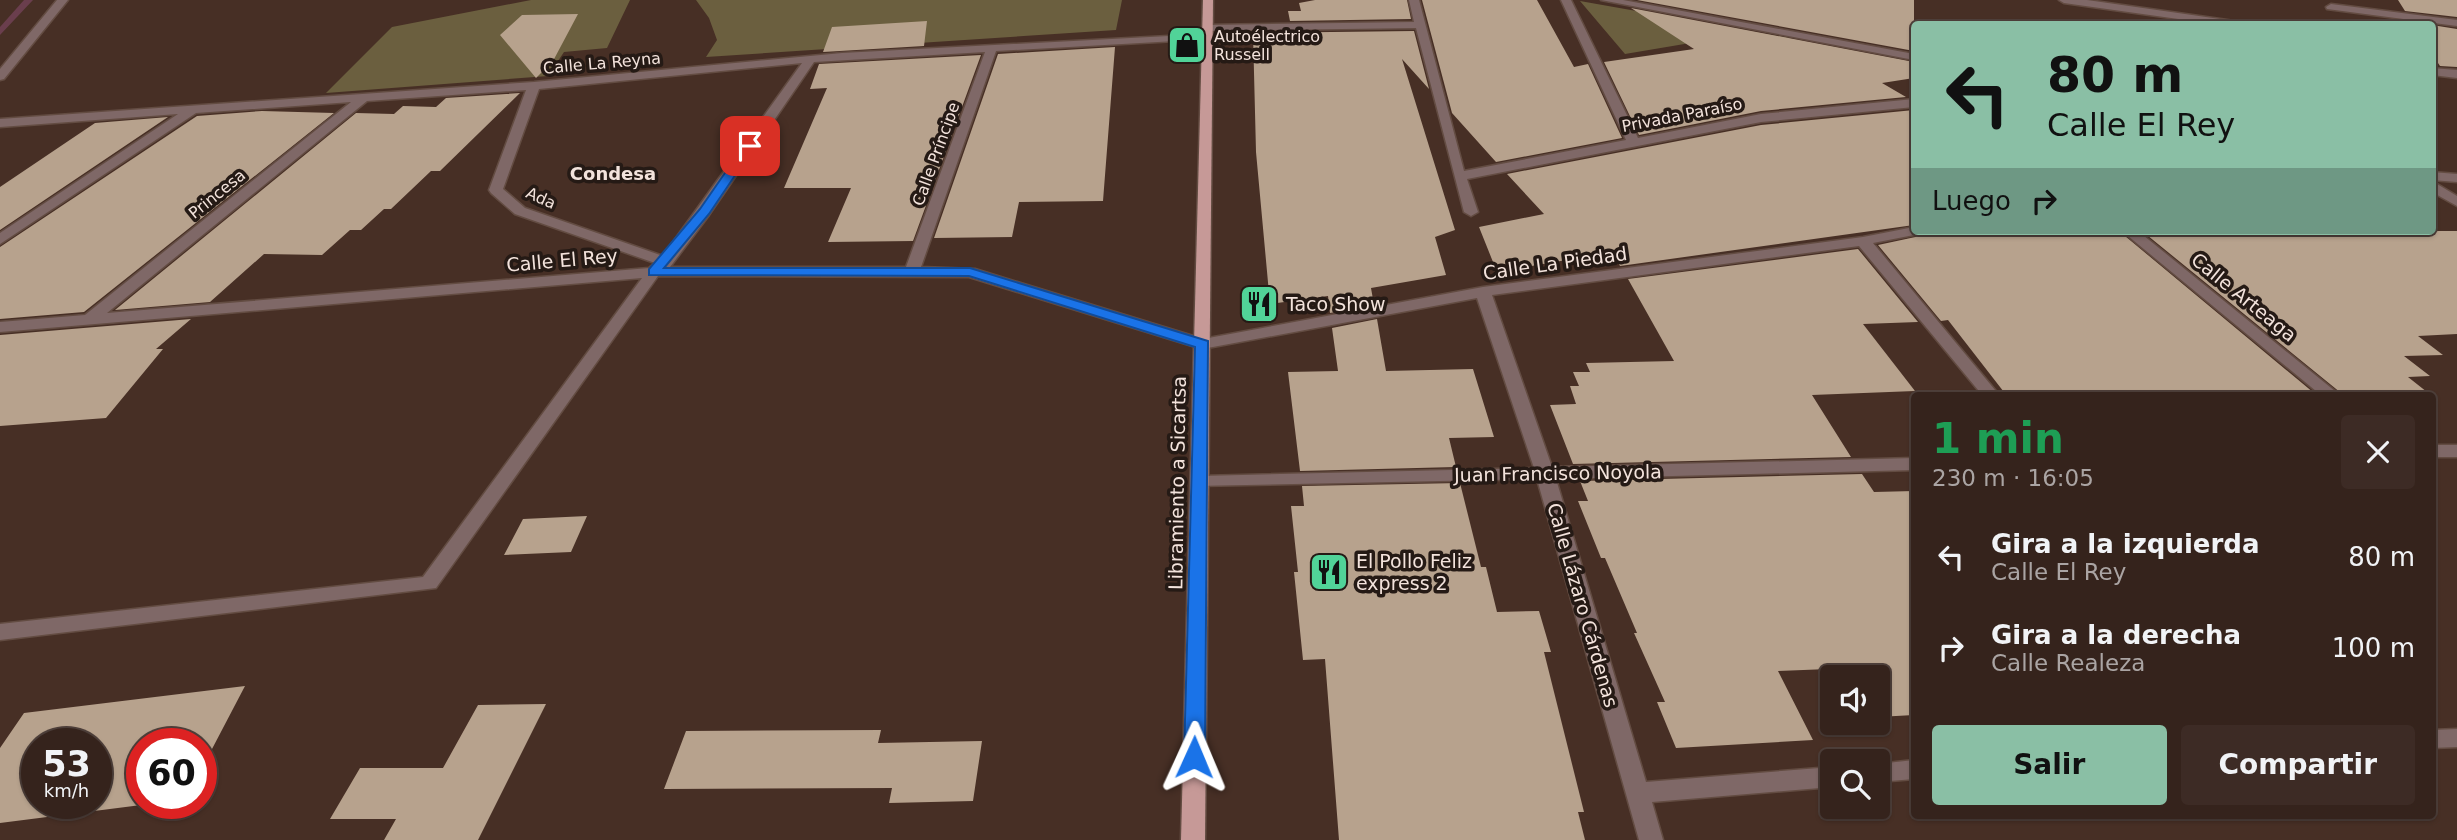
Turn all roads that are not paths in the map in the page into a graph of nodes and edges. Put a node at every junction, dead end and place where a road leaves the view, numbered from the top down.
1 (63, 0) edge
2 (1208, 0) edge
3 (1413, 0) edge
4 (1566, 0) edge
5 (1606, 0) edge
6 (2064, 0) edge
7 (2329, 8) edge
8 (2213, 21) edge
9 (2457, 23) edge
10 (1422, 25) junction
11 (1207, 33) junction
12 (992, 47) junction
13 (1911, 56) edge
14 (810, 60) junction
15 (2436, 71) edge
16 (2457, 74) edge
17 (0, 76) edge
18 (534, 86) junction
19 (366, 96) junction
20 (1911, 103) edge
21 (195, 108) junction
22 (0, 123) edge
23 (1634, 143) junction
24 (1459, 176) junction
25 (2436, 176) edge
26 (2457, 178) edge
27 (2436, 188) edge
28 (2457, 202) edge
29 (1471, 212) dead end
30 (1911, 232) edge
31 (2134, 235) edge
32 (0, 240) edge
33 (1863, 241) junction
34 (660, 267) junction
35 (912, 272) junction
36 (1483, 292) junction
37 (89, 320) junction
38 (0, 327) edge
39 (1202, 344) junction
40 (1989, 392) edge
41 (2328, 392) edge
42 (2436, 451) edge
43 (2457, 451) edge
44 (1911, 464) edge
45 (1545, 474) junction
46 (1200, 482) junction
47 (0, 632) edge
48 (2457, 738) edge
49 (2436, 739) edge
50 (1911, 770) edge
51 (1890, 772) edge
52 (1820, 778) edge
53 (1637, 793) junction
54 (1193, 840) edge
55 (1651, 840) edge

1 - 17 street
2 - 11 main road, Libramiento a Sicartsa
3 - 10 street
4 - 23 street
5 - 13 street
6 - 8 street
7 - 9 street
10 - 11 street, Calle La Reyna
10 - 24 street
11 - 12 street, Calle La Reyna
11 - 39 main road, Libramiento a Sicartsa
12 - 14 street, Calle La Reyna
12 - 35 street, Calle Príncipe
14 - 18 street, Calle La Reyna
14 - 34 street
15 - 16 street
18 - 19 street, Calle La Reyna
18 - 34 street, Ada
19 - 21 street, Calle La Reyna
19 - 37 street, Princesa
20 - 23 street, Privada Paraíso
21 - 22 street, Calle La Reyna
21 - 32 street
23 - 24 street, Privada Paraíso
24 - 29 street
25 - 26 street
27 - 28 street
30 - 33 street, Calle La Piedad
31 - 41 street, Calle Arteaga
33 - 36 street, Calle La Piedad
33 - 40 street
34 - 35 street, Calle El Rey
34 - 37 street, Calle El Rey
34 - 47 street
35 - 39 street, Calle El Rey
36 - 39 street, Calle La Piedad
36 - 45 street, Calle Lázaro Cárdenas
37 - 38 street, Calle El Rey
39 - 46 main road, Libramiento a Sicartsa
42 - 43 street
44 - 45 street, Juan Francisco Noyola
45 - 46 street, Juan Francisco Noyola
45 - 53 street, Calle Lázaro Cárdenas
46 - 54 main road, Libramiento a Sicartsa
48 - 49 street
50 - 51 street
52 - 53 street
53 - 55 street, Calle Lázaro Cárdenas

